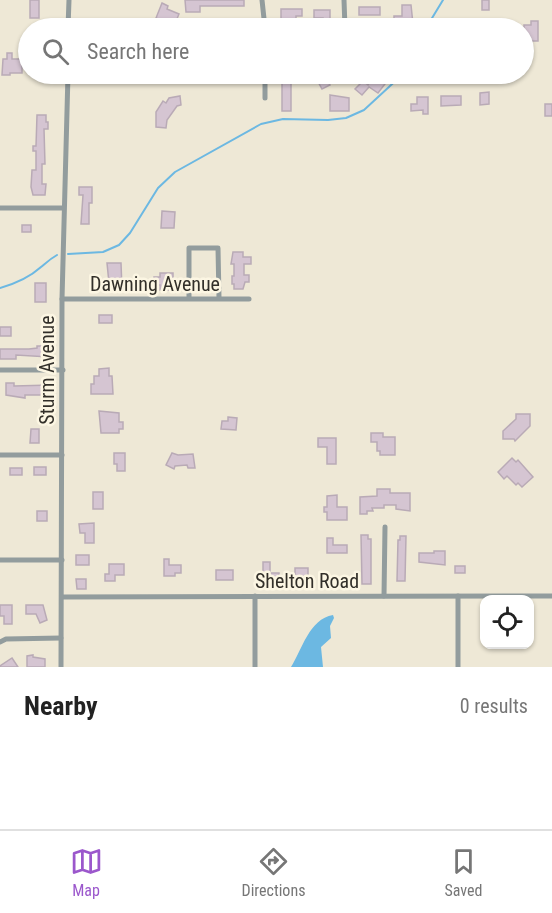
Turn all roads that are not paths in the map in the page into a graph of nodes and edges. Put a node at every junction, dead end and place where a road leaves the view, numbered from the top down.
1 (69, 0) edge
2 (262, 0) edge
3 (344, 0) edge
4 (68, 18) edge
5 (265, 18) edge
6 (345, 18) edge
7 (68, 84) edge
8 (265, 84) edge
9 (265, 98) dead end
10 (0, 208) edge
11 (63, 208) junction
12 (189, 298) junction
13 (219, 298) junction
14 (62, 299) junction
15 (249, 299) dead end
16 (0, 370) edge
17 (63, 370) junction
18 (0, 455) edge
19 (62, 455) junction
20 (385, 527) dead end
21 (0, 560) edge
22 (62, 560) junction
23 (255, 596) junction
24 (384, 596) junction
25 (458, 596) junction
26 (552, 596) edge
27 (62, 597) junction
28 (61, 638) junction
29 (0, 642) edge
30 (62, 667) edge
31 (255, 667) edge
32 (458, 667) edge

1 - 4 street
2 - 5 street
3 - 6 street
7 - 11 street, Sturm Avenue
8 - 9 street
10 - 11 street
11 - 14 street, Sturm Avenue
12 - 13 street, Dawning Avenue
12 - 13 street
12 - 14 street, Dawning Avenue
13 - 15 street, Dawning Avenue
14 - 17 street, Sturm Avenue
16 - 17 street
17 - 19 street, Sturm Avenue
18 - 19 street
19 - 22 street, Sturm Avenue
20 - 24 street
21 - 22 street
22 - 27 street, Sturm Avenue
23 - 24 street, Shelton Road
23 - 27 street, Shelton Road
23 - 31 street
24 - 25 street, Shelton Road
25 - 26 street, Shelton Road
25 - 32 street
27 - 28 street, Sturm Avenue
28 - 29 street
28 - 30 street, Sturm Avenue

